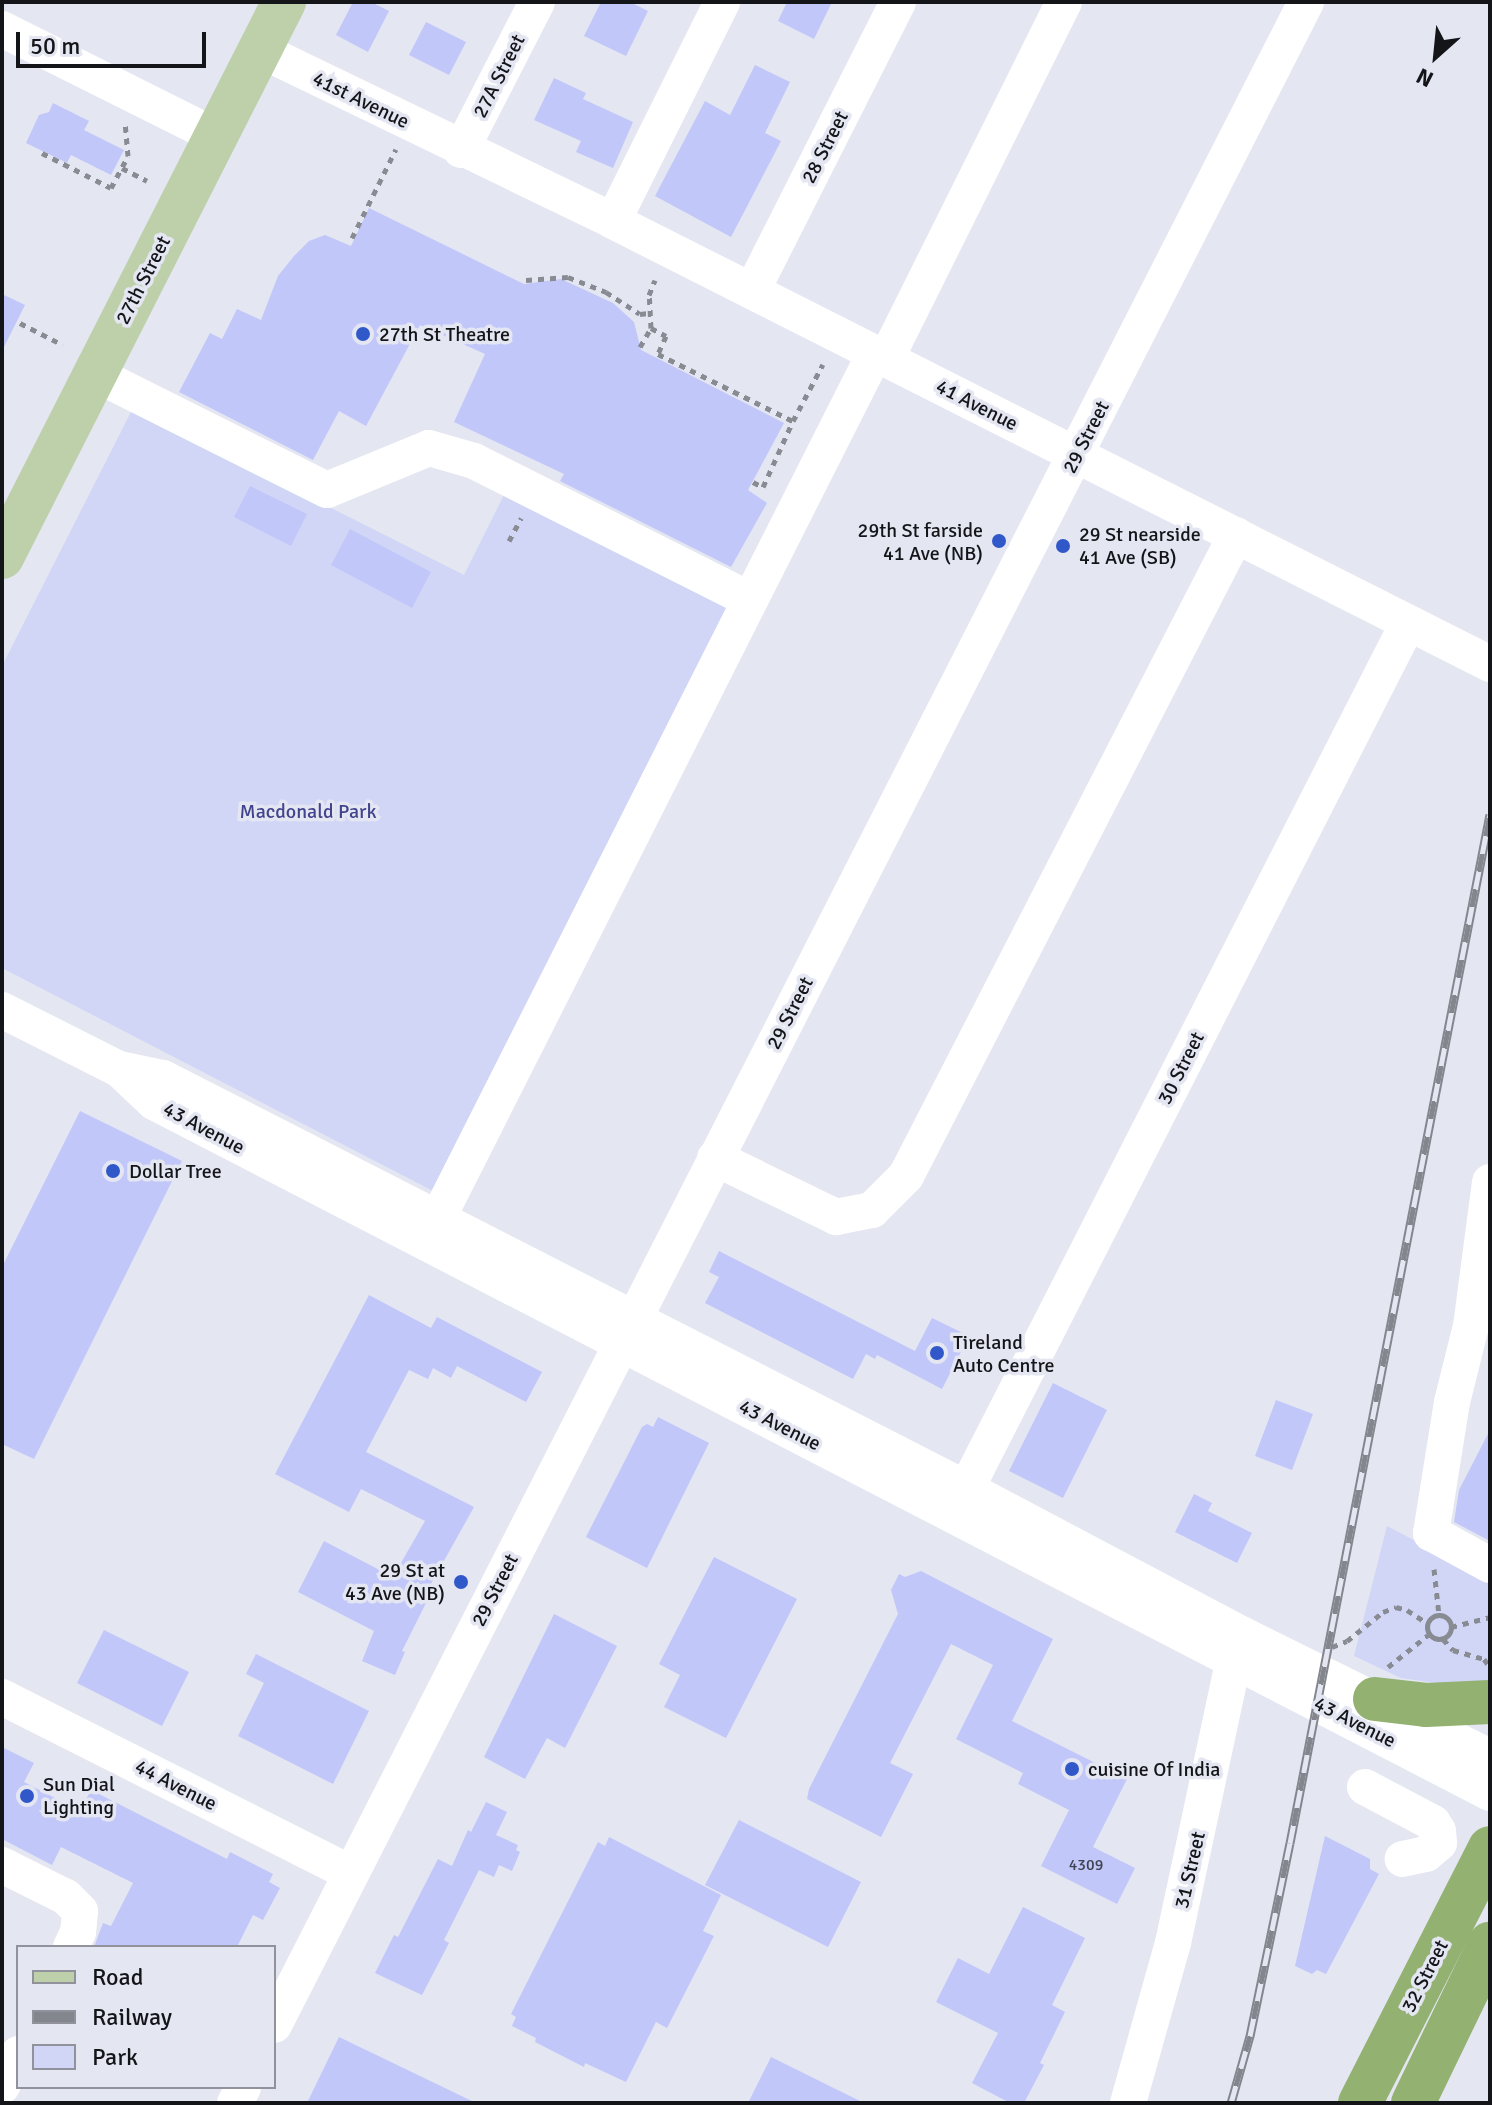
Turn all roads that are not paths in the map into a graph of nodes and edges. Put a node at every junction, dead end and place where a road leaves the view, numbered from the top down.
1 (284, 2) edge
2 (537, 2) edge
3 (722, 2) edge
4 (898, 2) edge
5 (1064, 2) edge
6 (1306, 2) edge
7 (2, 29) edge
8 (260, 50) junction
9 (216, 136) junction
10 (461, 150) junction
11 (613, 221) junction
12 (752, 291) junction
13 (880, 356) junction
14 (95, 374) junction
15 (1077, 455) junction
16 (13, 509) edge
17 (1236, 535) junction
18 (2, 557) edge
19 (750, 600) junction
20 (1408, 623) junction
21 (1490, 664) edge
22 (2, 1010) edge
23 (119, 1069) junction
24 (715, 1158) junction
25 (1490, 1182) edge
26 (437, 1220) junction
27 (626, 1332) junction
28 (960, 1501) junction
29 (1490, 1565) edge
30 (1238, 1647) junction
31 (1378, 1686) junction
32 (1300, 1694) junction
33 (2, 1697) edge
34 (1490, 1702) edge
35 (1217, 1748) junction
36 (1490, 1757) edge
37 (1365, 1787) dead end
38 (1490, 1793) edge
39 (1490, 1848) edge
40 (1403, 1859) dead end
41 (2, 1865) edge
42 (350, 1873) junction
43 (1490, 1944) edge
44 (72, 1945) edge
45 (276, 2021) edge
46 (16, 2058) edge
47 (2, 2086) edge
48 (1128, 2103) edge
49 (1360, 2103) edge
50 (1413, 2103) edge

1 - 8 main road, 27th Street
2 - 10 street, 27A Street
3 - 11 street
4 - 12 street, 28 Street
5 - 13 street
6 - 15 street, 29 Street
7 - 9 street
8 - 9 main road, 27th Street
8 - 10 street, 41st Avenue
9 - 14 main road, 27th Street
10 - 11 street, 41 Avenue
11 - 12 street, 41 Avenue
12 - 13 street, 41 Avenue
13 - 15 street, 41 Avenue
13 - 19 street
14 - 16 main road, 27th Street
14 - 19 street
15 - 17 street, 41 Avenue
15 - 24 street, 29 Street
16 - 18 main road, 27th Street
17 - 20 street, 41 Avenue
17 - 24 street
19 - 26 street
20 - 21 street, 41 Avenue
20 - 28 street, 30 Street
22 - 23 street
23 - 26 street, 43 Avenue
23 - 27 street, 43 Avenue
24 - 27 street, 29 Street
25 - 29 street
26 - 27 street, 43 Avenue
27 - 28 street, 43 Avenue
27 - 42 street, 29 Street
28 - 30 street, 43 Avenue
30 - 31 street, 43 Avenue
30 - 32 street, 43 Avenue
30 - 35 street, 31 Street
31 - 34 highway
31 - 36 street, 43 Avenue
32 - 35 street
32 - 38 street, 43 Avenue
33 - 42 street, 44 Avenue
35 - 48 street, 31 Street
37 - 40 street
39 - 49 highway, 32 Street
41 - 44 street
42 - 45 street, 29 Street
43 - 50 highway
46 - 47 street

